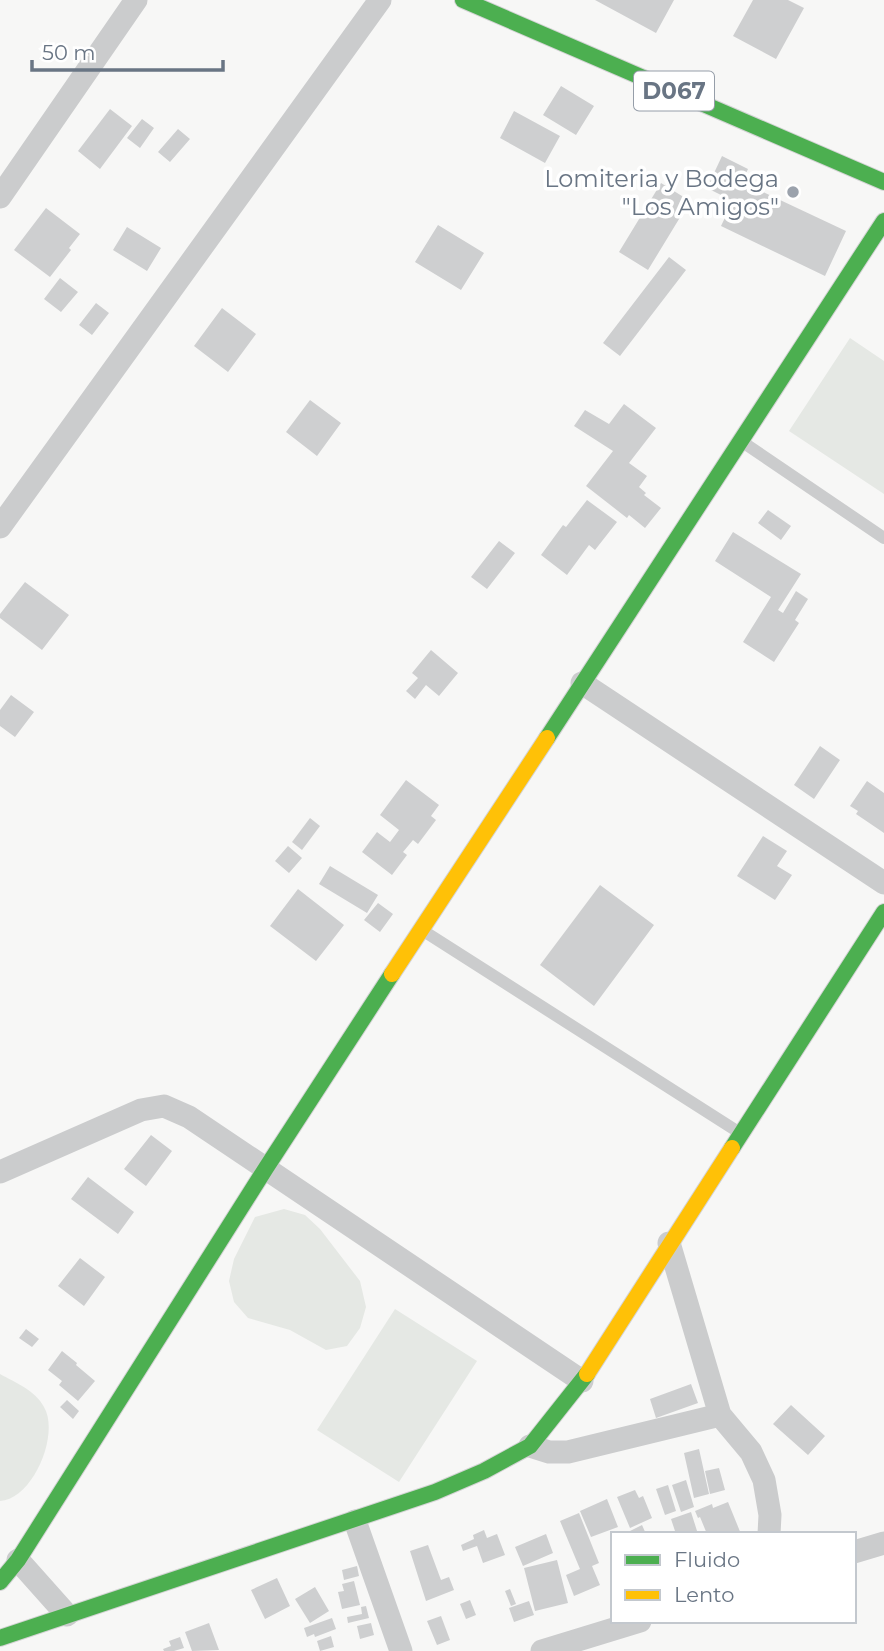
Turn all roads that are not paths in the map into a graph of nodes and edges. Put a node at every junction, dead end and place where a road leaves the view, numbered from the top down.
1 (136, 0) edge
2 (380, 0) edge
3 (463, 0) edge
4 (884, 181) edge
5 (0, 197) edge
6 (884, 221) edge
7 (740, 441) junction
8 (0, 527) edge
9 (884, 538) edge
10 (582, 683) junction
11 (884, 883) edge
12 (882, 920) edge
13 (422, 930) junction
14 (741, 1133) junction
15 (266, 1168) junction
16 (0, 1172) edge
17 (669, 1243) junction
18 (582, 1381) junction
19 (720, 1415) junction
20 (530, 1446) junction
21 (355, 1521) junction
22 (769, 1532) edge
23 (884, 1543) edge
24 (856, 1551) edge
25 (18, 1560) junction
26 (0, 1582) edge
27 (67, 1615) junction
28 (633, 1623) edge
29 (0, 1638) edge
30 (401, 1651) edge
31 (542, 1651) edge

1 - 5 street
2 - 8 street
3 - 4 street, D067
6 - 7 street
7 - 9 lane
7 - 10 street
10 - 11 street
10 - 13 street
12 - 14 street
13 - 14 lane
13 - 15 street
14 - 17 street
15 - 16 street
15 - 18 street
15 - 25 street
17 - 18 street
17 - 19 street
18 - 20 street
19 - 20 street
19 - 22 street
20 - 21 street
21 - 27 street
21 - 30 street
23 - 24 street
25 - 26 street
25 - 27 street
27 - 29 street
28 - 31 street

